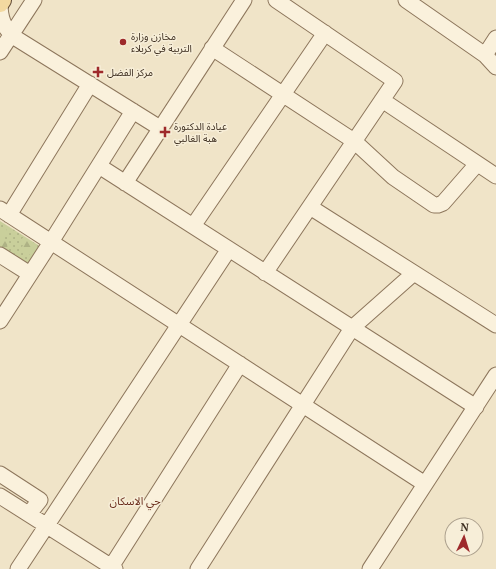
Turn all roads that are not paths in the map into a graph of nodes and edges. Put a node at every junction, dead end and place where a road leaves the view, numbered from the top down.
1 (2, 0) edge
2 (34, 0) edge
3 (244, 0) edge
4 (276, 0) edge
5 (406, 0) edge
6 (0, 3) edge
7 (325, 33) junction
8 (11, 34) junction
9 (496, 38) edge
10 (212, 48) junction
11 (0, 52) edge
12 (491, 57) edge
13 (496, 67) edge
14 (90, 84) junction
15 (283, 94) junction
16 (382, 100) junction
17 (133, 111) junction
18 (160, 128) junction
19 (354, 141) junction
20 (477, 164) junction
21 (99, 166) junction
22 (496, 176) edge
23 (125, 183) junction
24 (310, 207) junction
25 (4, 212) edge
26 (193, 226) junction
27 (51, 242) junction
28 (229, 249) junction
29 (0, 255) edge
30 (265, 272) junction
31 (414, 273) junction
32 (30, 274) junction
33 (0, 321) edge
34 (179, 325) junction
35 (496, 325) edge
36 (352, 328) junction
37 (240, 364) junction
38 (496, 376) edge
39 (302, 405) junction
40 (476, 407) junction
41 (0, 474) edge
42 (425, 484) junction
43 (0, 496) edge
44 (29, 514) junction
45 (47, 526) junction
46 (113, 568) edge
47 (18, 569) edge
48 (198, 569) edge
49 (370, 569) edge

1 - 6 main road
2 - 8 street
3 - 10 street
4 - 7 street
5 - 12 street
6 - 8 street
7 - 15 street
7 - 16 street
8 - 11 street
8 - 14 street
9 - 12 street
10 - 15 street
10 - 18 street
12 - 13 street
14 - 17 street
14 - 25 street
15 - 19 street
15 - 26 street
16 - 19 street
16 - 20 street
17 - 18 street
17 - 21 street
18 - 23 street
19 - 20 street
19 - 24 street
20 - 22 street
21 - 23 street
21 - 27 street
23 - 26 street
24 - 30 street
24 - 31 street
25 - 27 street
26 - 28 street
27 - 32 street
27 - 34 street
28 - 30 street
28 - 34 street
29 - 32 street
30 - 36 street
31 - 35 street
31 - 36 street
32 - 33 street
34 - 37 street
34 - 45 street
36 - 39 street
36 - 40 street
37 - 39 street
37 - 46 street
38 - 40 street
39 - 42 street
39 - 48 street
40 - 42 street
41 - 44 street
42 - 49 street
43 - 44 street
44 - 45 street
45 - 46 street
45 - 47 street

